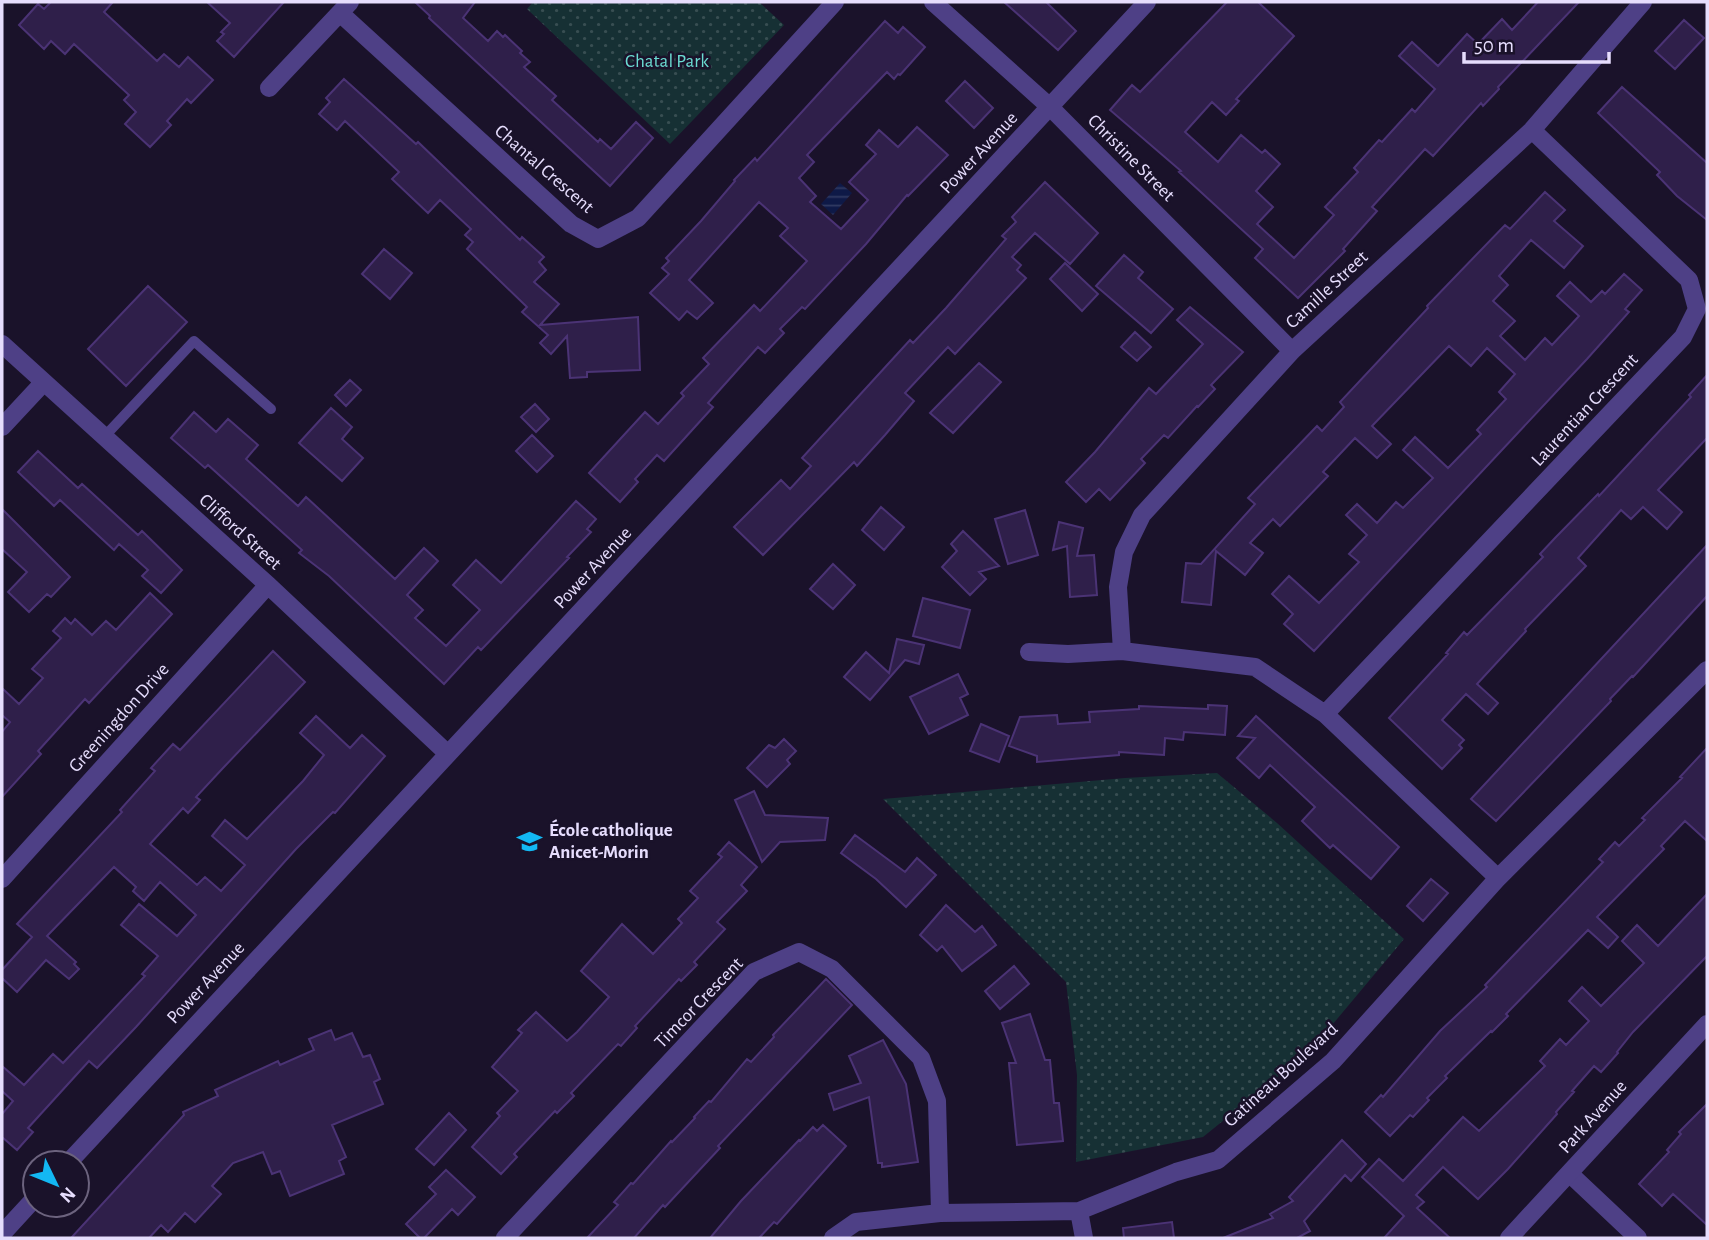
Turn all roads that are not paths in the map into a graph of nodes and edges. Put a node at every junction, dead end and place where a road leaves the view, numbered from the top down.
1 (835, 2) edge
2 (933, 2) edge
3 (1147, 2) edge
4 (1643, 2) edge
5 (345, 7) edge
6 (270, 88) dead end
7 (1050, 107) junction
8 (1532, 130) junction
9 (2, 344) edge
10 (1292, 351) junction
11 (44, 382) junction
12 (271, 409) dead end
13 (2, 427) edge
14 (104, 437) junction
15 (268, 585) junction
16 (1122, 651) junction
17 (1029, 652) dead end
18 (1707, 670) edge
19 (1325, 714) junction
20 (448, 754) junction
21 (1497, 878) junction
22 (2, 879) edge
23 (1707, 1024) edge
24 (81, 1149) edge
25 (1570, 1174) junction
26 (1079, 1211) junction
27 (21, 1213) edge
28 (940, 1213) junction
29 (2, 1234) edge
30 (505, 1238) edge
31 (833, 1238) edge
32 (1084, 1238) edge
33 (1509, 1238) edge
34 (1638, 1238) edge

1 - 5 street, Chantal Crescent
2 - 7 street, Christine Street
3 - 7 street, Power Avenue
4 - 8 street, Camille Street
5 - 6 street
7 - 10 street, Christine Street
7 - 20 street, Power Avenue
8 - 10 street, Camille Street
8 - 19 street, Laurentian Crescent
9 - 11 street, Clifford Street
10 - 16 street, Camille Street
11 - 13 street
11 - 14 street, Clifford Street
12 - 14 lane
14 - 15 street, Clifford Street
15 - 20 street, Clifford Street
15 - 22 street, Greeningdon Drive
16 - 17 street
16 - 19 street
18 - 21 street, Gatineau Boulevard
19 - 21 street
20 - 24 street, Power Avenue
21 - 26 street, Gatineau Boulevard
23 - 25 street, Park Avenue
25 - 33 street, Park Avenue
25 - 34 street
26 - 28 street, Gatineau Boulevard
26 - 32 street
27 - 29 street
28 - 30 street, Timcor Crescent
28 - 31 street, Gatineau Boulevard

